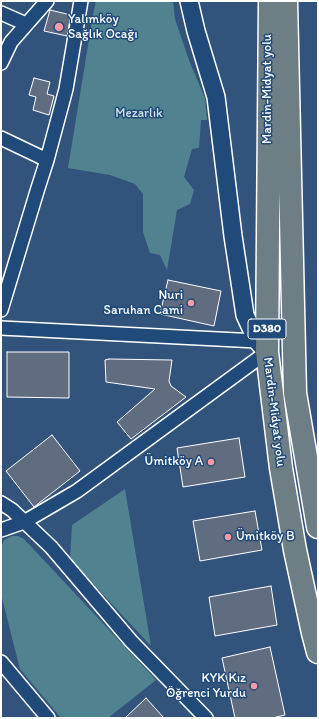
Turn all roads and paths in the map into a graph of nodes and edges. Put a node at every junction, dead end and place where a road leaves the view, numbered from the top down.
1 (47, 1) edge
2 (81, 1) edge
3 (189, 1) edge
4 (270, 1) edge
5 (286, 1) edge
6 (1, 13) edge
7 (26, 24) junction
8 (1, 63) edge
9 (1, 138) edge
10 (47, 160) junction
11 (1, 310) edge
12 (1, 328) edge
13 (262, 347) junction
14 (1, 503) edge
15 (24, 522) junction
16 (318, 527) edge
17 (1, 530) edge
18 (318, 652) edge
19 (1, 662) edge
20 (48, 718) edge
21 (206, 718) edge

1 - 7 street
2 - 10 street
3 - 13 street
4 - 13 highway, Mardin-Midyat yolu / D380
5 - 16 highway, Mardin-Midyat yolu / D380
6 - 7 street
7 - 8 street
9 - 10 street
10 - 11 street
12 - 13 street
13 - 15 street
13 - 18 highway, Mardin-Midyat yolu / D380
14 - 15 street
15 - 17 street
15 - 21 street
19 - 20 street

